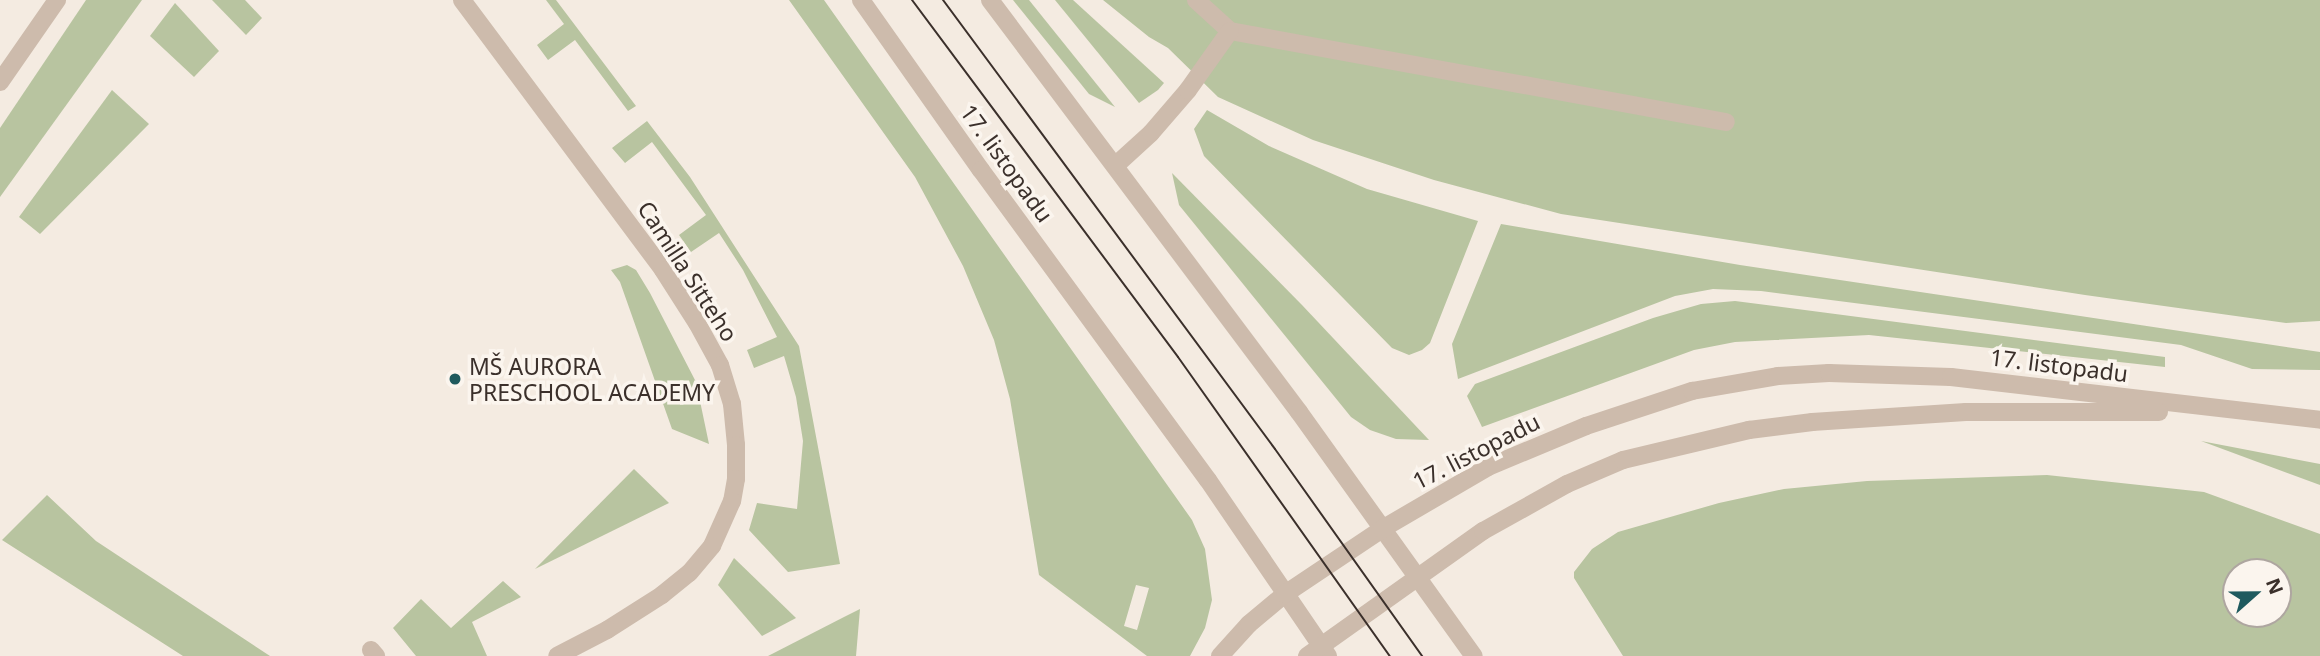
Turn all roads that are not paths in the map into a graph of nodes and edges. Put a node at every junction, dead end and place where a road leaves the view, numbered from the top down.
1 (57, 0) edge
2 (462, 0) edge
3 (861, 0) edge
4 (990, 0) edge
5 (1196, 0) edge
6 (1230, 30) junction
7 (0, 82) edge
8 (1726, 122) dead end
9 (1116, 165) junction
10 (2243, 411) junction
11 (2320, 420) edge
12 (1382, 528) junction
13 (1417, 577) junction
14 (1285, 594) junction
15 (1318, 653) edge
16 (556, 656) edge
17 (1220, 656) edge
18 (1474, 656) edge

1 - 7 street
2 - 16 street, Camilla Sitteho
3 - 14 street, 17. listopadu
4 - 9 street
5 - 6 street
6 - 8 street
6 - 9 street
9 - 12 street
10 - 11 street, 17. listopadu
10 - 12 street, 17. listopadu
10 - 13 street, 17. listopadu
12 - 13 street
12 - 14 street, 17. listopadu
13 - 15 street, 17. listopadu
13 - 18 street
14 - 15 street, 17. listopadu
14 - 17 street, 17. listopadu

